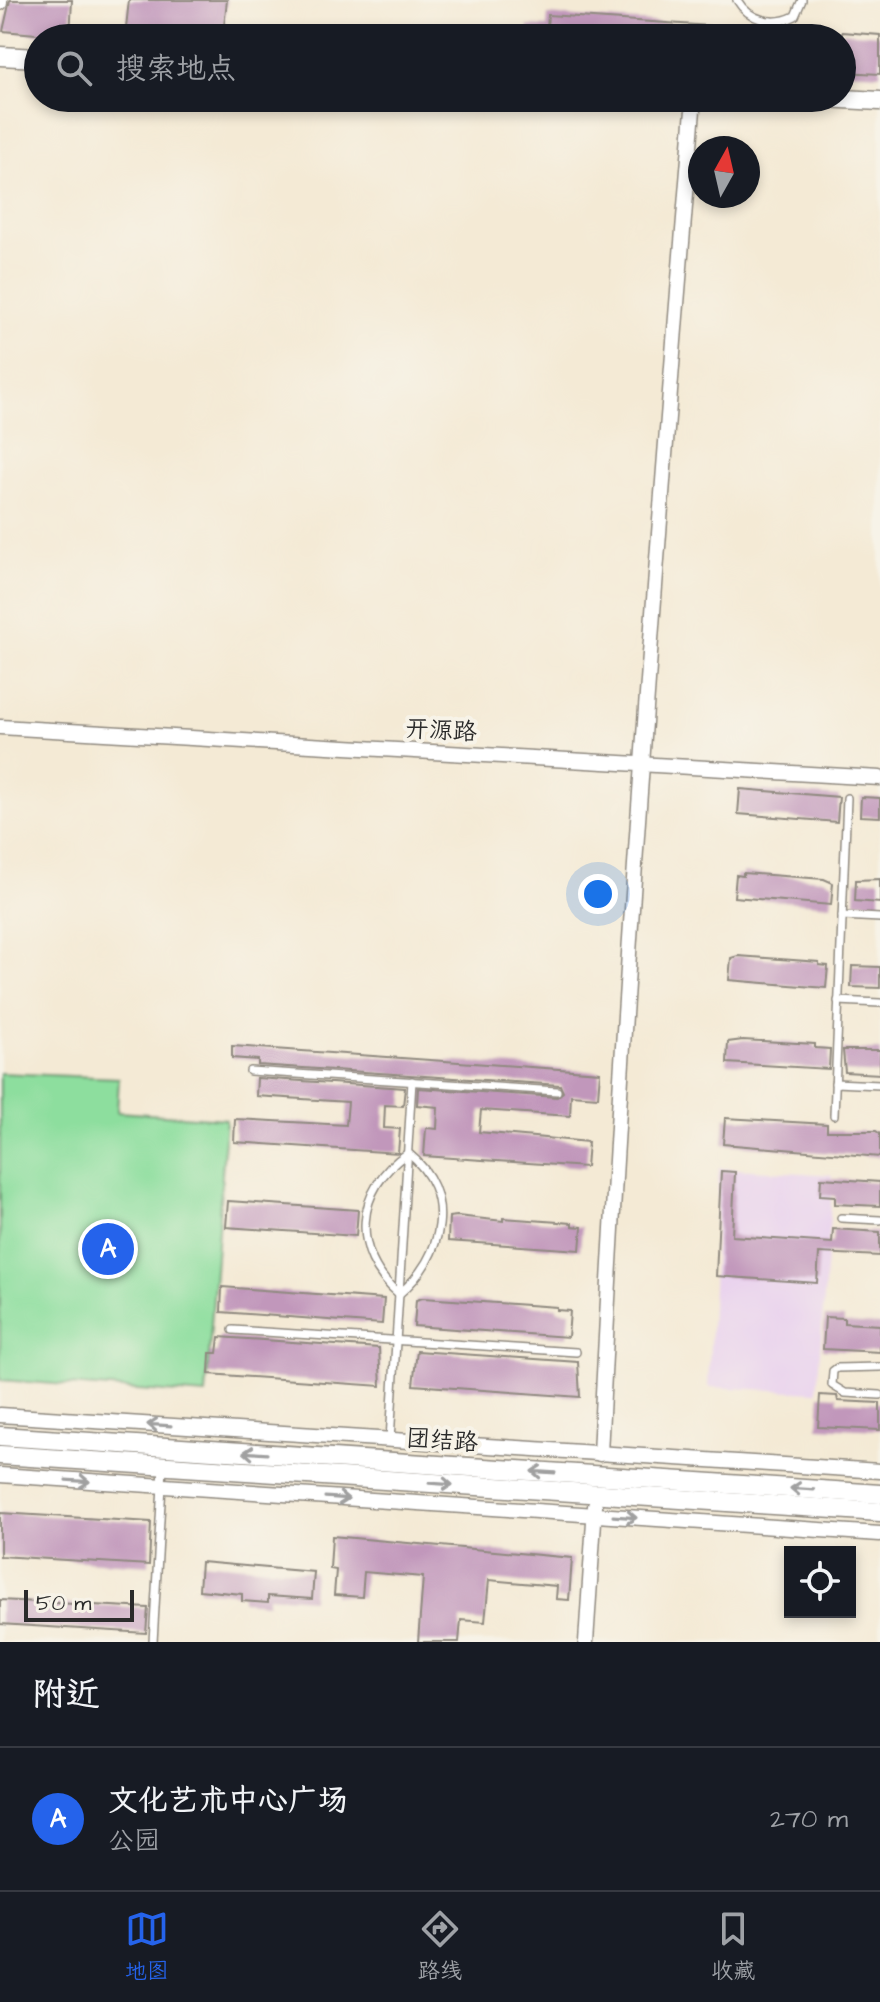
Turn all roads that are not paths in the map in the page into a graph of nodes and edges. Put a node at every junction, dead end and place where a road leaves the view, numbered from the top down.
1 (737, 0) edge
2 (802, 0) edge
3 (770, 21) junction
4 (770, 24) edge
5 (0, 56) edge
6 (24, 57) edge
7 (856, 100) edge
8 (880, 101) edge
9 (693, 112) edge
10 (0, 727) edge
11 (643, 764) junction
12 (880, 778) edge
13 (847, 798) dead end
14 (842, 916) junction
15 (880, 918) edge
16 (838, 1001) junction
17 (880, 1003) edge
18 (250, 1071) dead end
19 (412, 1081) junction
20 (835, 1083) junction
21 (880, 1085) edge
22 (557, 1091) dead end
23 (834, 1115) dead end
24 (408, 1153) junction
25 (841, 1218) dead end
26 (880, 1220) edge
27 (399, 1294) junction
28 (233, 1330) dead end
29 (396, 1340) junction
30 (576, 1352) dead end
31 (880, 1367) edge
32 (880, 1395) edge
33 (0, 1415) edge
34 (0, 1436) edge
35 (390, 1440) junction
36 (600, 1454) junction
37 (0, 1455) edge
38 (163, 1465) junction
39 (880, 1471) edge
40 (0, 1475) edge
41 (162, 1487) junction
42 (596, 1494) junction
43 (880, 1494) edge
44 (880, 1512) edge
45 (594, 1515) junction
46 (880, 1534) edge
47 (153, 1642) edge
48 (586, 1642) edge

1 - 3 lane
2 - 3 lane
3 - 4 lane
5 - 6 main road
7 - 8 main road
9 - 11 street
10 - 11 street, 开源路
11 - 12 street, 开源路
11 - 36 street
13 - 14 lane
14 - 15 lane
14 - 16 lane
16 - 17 lane
16 - 20 lane
18 - 19 lane
19 - 22 lane
19 - 24 lane
20 - 21 lane
20 - 23 lane
24 - 27 lane
24 - 27 lane
24 - 27 lane
25 - 26 lane
27 - 29 lane
28 - 29 lane
29 - 30 lane
29 - 35 lane
31 - 32 lane
35 -> 33 street
43 -> 34 main road, 团结路
35 - 36 street
36 - 39 street
37 - 38 main road, 团结路
38 - 41 lane
38 -> 42 main road, 团结路
40 -> 41 street
41 -> 45 street
41 - 47 lane
42 - 44 main road, 团结路
42 - 45 street
45 -> 46 street
45 - 48 street

